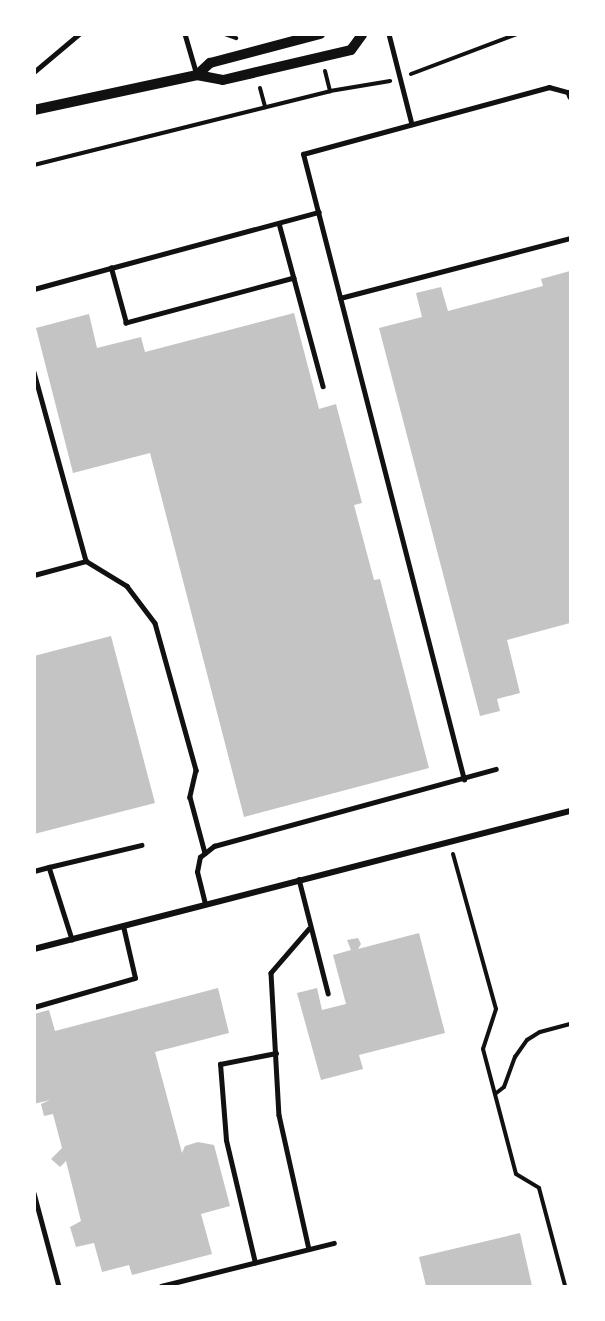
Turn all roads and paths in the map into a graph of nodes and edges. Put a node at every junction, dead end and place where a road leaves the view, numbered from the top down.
1 (79, 34) edge
2 (185, 34) edge
3 (320, 34) edge
4 (390, 34) edge
5 (517, 34) edge
6 (362, 35) edge
7 (34, 72) edge
8 (198, 75) junction
9 (400, 80) junction
10 (259, 84) dead end
11 (570, 97) edge
12 (265, 107) junction
13 (34, 110) edge
14 (412, 124) junction
15 (34, 165) edge
16 (319, 212) junction
17 (279, 223) junction
18 (570, 238) edge
19 (111, 268) junction
20 (294, 278) junction
21 (34, 289) edge
22 (340, 298) junction
23 (34, 372) edge
24 (323, 386) dead end
25 (86, 561) junction
26 (34, 575) edge
27 (496, 770) dead end
28 (464, 780) junction
29 (570, 811) edge
30 (450, 842) junction
31 (141, 845) dead end
32 (205, 853) junction
33 (49, 867) junction
34 (34, 871) edge
35 (299, 879) junction
36 (206, 904) junction
37 (123, 926) junction
38 (309, 929) junction
39 (72, 939) junction
40 (34, 949) edge
41 (328, 993) dead end
42 (34, 1007) edge
43 (570, 1024) edge
44 (276, 1053) junction
45 (495, 1094) junction
46 (34, 1192) edge
47 (334, 1243) dead end
48 (309, 1249) junction
49 (255, 1263) junction
50 (59, 1287) edge
51 (161, 1287) edge
52 (565, 1287) edge

1 - 7 lane
2 - 8 lane
3 - 8 street
4 - 9 lane
5 - 9 path
6 - 8 street
8 - 13 street
9 - 12 path
9 - 14 lane
10 - 12 path
11 - 14 lane
12 - 15 path
14 - 16 lane
16 - 17 lane
16 - 22 lane
17 - 19 lane
17 - 20 lane
18 - 22 lane
19 - 20 lane
19 - 21 lane
20 - 24 lane
22 - 28 lane
23 - 25 lane
25 - 26 lane
25 - 32 lane
27 - 28 lane
28 - 32 lane
29 - 30 street
30 - 35 street
30 - 45 path
31 - 33 lane
32 - 36 lane
33 - 34 lane
33 - 39 lane
35 - 36 street
35 - 38 lane
36 - 37 street
37 - 39 street
37 - 42 lane
38 - 41 lane
38 - 44 lane
39 - 40 street
43 - 45 path
44 - 48 lane
44 - 49 lane
45 - 52 path
46 - 50 lane
47 - 48 lane
48 - 49 lane
49 - 51 lane

